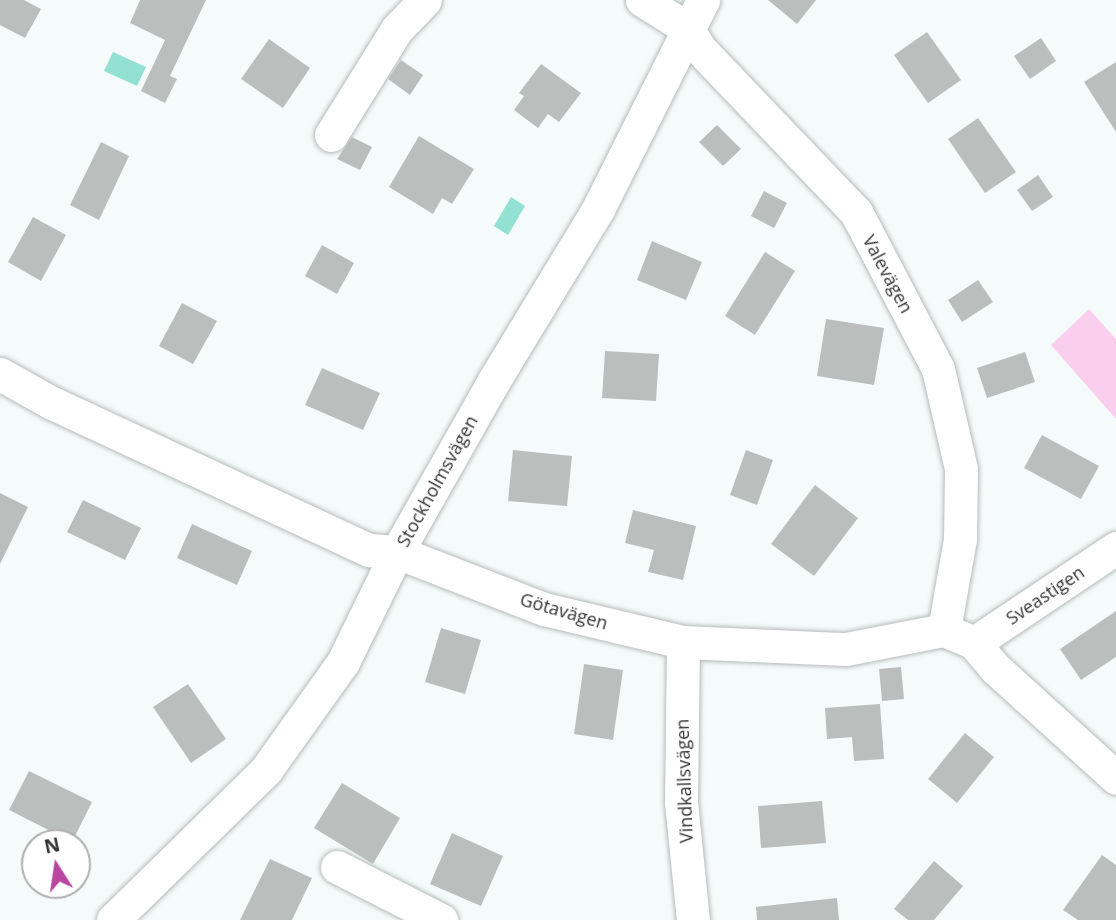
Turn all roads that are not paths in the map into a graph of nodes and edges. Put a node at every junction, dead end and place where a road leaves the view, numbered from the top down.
1 (425, 0) edge
2 (642, 0) edge
3 (695, 14) edge
4 (331, 135) dead end
5 (0, 374) edge
6 (1116, 548) edge
7 (397, 552) junction
8 (944, 630) junction
9 (683, 642) junction
10 (974, 643) junction
11 (1116, 778) edge
12 (337, 867) dead end
13 (113, 920) edge
14 (441, 920) edge
15 (692, 920) edge

1 - 4 street
2 - 3 street, Valevägen
3 - 7 street, Stockholmsvägen
3 - 8 street, Valevägen
5 - 7 street, Götavägen
6 - 10 street, Sveastigen
7 - 9 street, Götavägen
7 - 13 street, Stockholmsvägen
8 - 9 street, Götavägen
8 - 10 street
9 - 15 street, Vindkallsvägen
10 - 11 street
12 - 14 street

